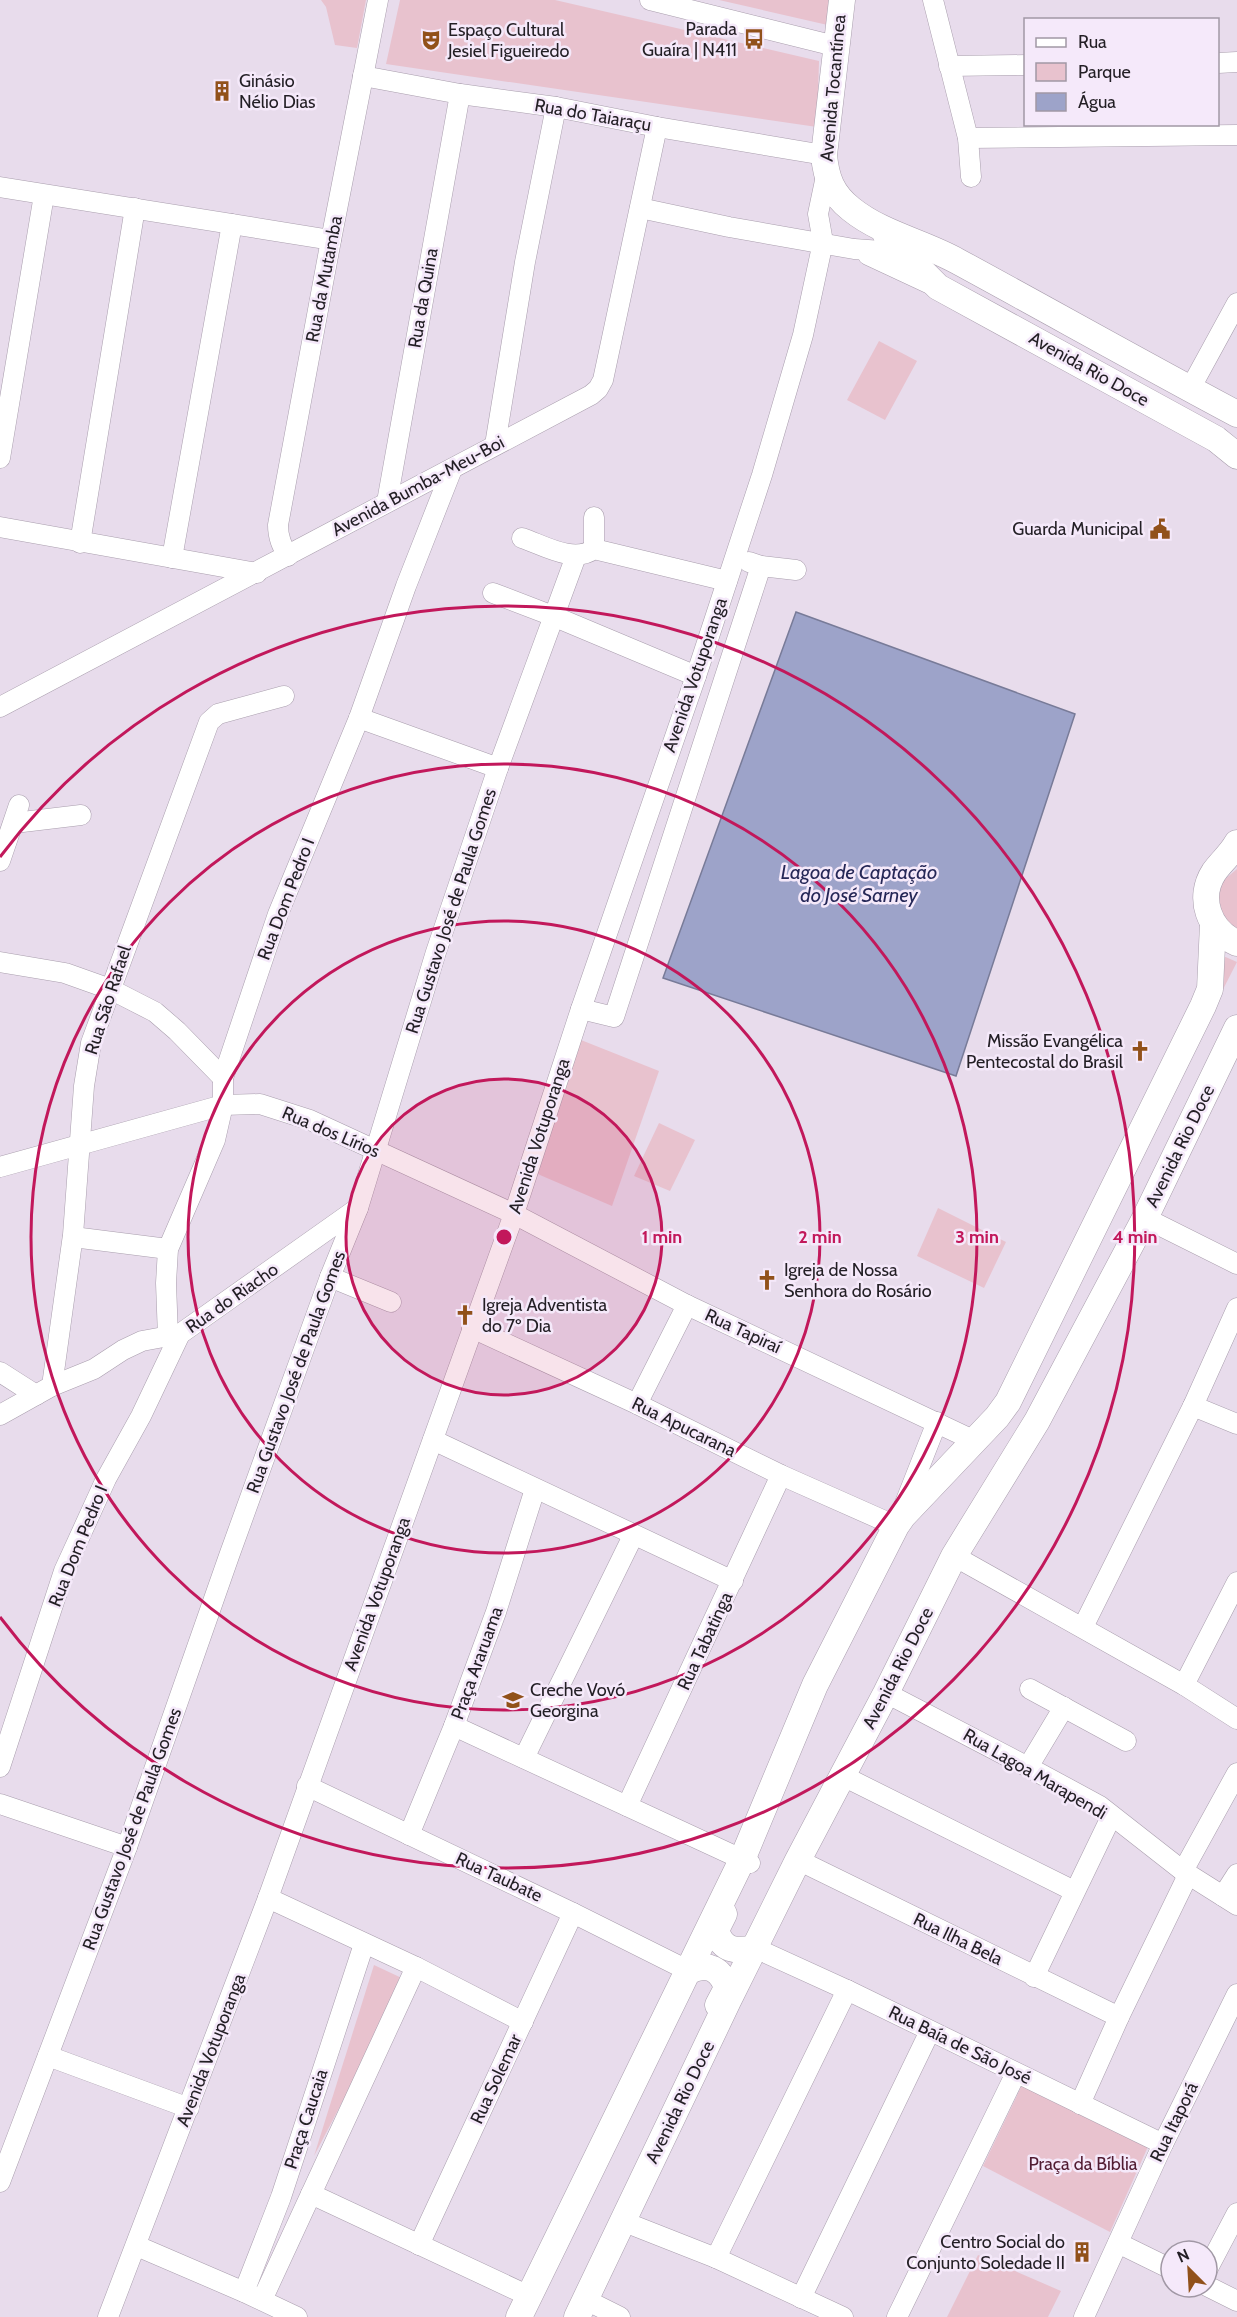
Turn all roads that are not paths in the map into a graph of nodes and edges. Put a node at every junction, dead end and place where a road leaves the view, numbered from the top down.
1 (378, 0) edge
2 (650, 0) edge
3 (842, 0) edge
4 (933, 0) edge
5 (683, 4) edge
6 (836, 46) junction
7 (1237, 62) edge
8 (1219, 63) edge
9 (1024, 65) edge
10 (949, 66) junction
11 (363, 76) junction
12 (460, 94) junction
13 (556, 107) junction
14 (657, 127) junction
15 (1237, 135) edge
16 (968, 138) junction
17 (825, 166) junction
18 (971, 177) dead end
19 (0, 187) edge
20 (44, 195) junction
21 (135, 208) junction
22 (640, 208) junction
23 (873, 223) junction
24 (232, 224) junction
25 (331, 240) junction
26 (823, 242) junction
27 (854, 249) junction
28 (904, 252) junction
29 (954, 259) junction
30 (938, 287) junction
31 (1237, 303) edge
32 (1190, 389) junction
33 (1237, 414) edge
34 (495, 445) junction
35 (1237, 456) edge
36 (0, 458) edge
37 (452, 470) junction
38 (387, 502) junction
39 (594, 517) dead end
40 (0, 527) edge
41 (522, 538) dead end
42 (80, 543) junction
43 (585, 553) junction
44 (288, 556) junction
45 (735, 557) junction
46 (172, 558) junction
47 (761, 566) junction
48 (796, 570) dead end
49 (257, 573) junction
50 (727, 581) junction
51 (493, 593) dead end
52 (553, 616) junction
53 (694, 681) junction
54 (719, 695) junction
55 (284, 696) dead end
56 (0, 707) edge
57 (359, 718) junction
58 (498, 768) junction
59 (654, 796) junction
60 (686, 802) junction
61 (81, 815) dead end
62 (1232, 853) edge
63 (0, 861) edge
64 (614, 912) junction
65 (645, 922) junction
66 (1213, 924) junction
67 (1237, 943) edge
68 (0, 962) edge
69 (110, 989) junction
70 (581, 1009) junction
71 (1237, 1028) edge
72 (223, 1078) junction
73 (223, 1105) junction
74 (80, 1143) junction
75 (375, 1151) junction
76 (0, 1167) edge
77 (358, 1208) junction
78 (514, 1214) junction
79 (1145, 1218) junction
80 (73, 1238) junction
81 (168, 1249) junction
82 (1237, 1264) edge
83 (330, 1277) junction
84 (391, 1302) dead end
85 (687, 1305) junction
86 (1237, 1308) edge
87 (472, 1328) junction
88 (174, 1335) junction
89 (0, 1372) edge
90 (44, 1390) junction
91 (637, 1404) junction
92 (1193, 1406) junction
93 (0, 1415) edge
94 (937, 1422) junction
95 (1237, 1424) edge
96 (433, 1440) junction
97 (975, 1441) junction
98 (781, 1475) junction
99 (536, 1489) junction
100 (896, 1526) junction
101 (633, 1536) junction
102 (954, 1556) junction
103 (733, 1581) junction
104 (1237, 1582) edge
105 (1083, 1627) junction
106 (1185, 1685) junction
107 (1030, 1689) dead end
108 (886, 1693) junction
109 (1064, 1707) junction
110 (1237, 1719) edge
111 (454, 1726) junction
112 (1126, 1742) dead end
113 (524, 1758) junction
114 (0, 1767) edge
115 (1028, 1767) junction
116 (1237, 1773) edge
117 (843, 1776) junction
118 (307, 1786) junction
119 (0, 1804) edge
120 (627, 1806) junction
121 (1111, 1816) junction
122 (409, 1835) junction
123 (127, 1847) junction
124 (798, 1860) junction
125 (746, 1862) junction
126 (1186, 1873) junction
127 (1237, 1874) edge
128 (1074, 1891) junction
129 (268, 1898) junction
130 (1230, 1900) edge
131 (573, 1913) junction
132 (364, 1944) junction
133 (755, 1948) junction
134 (416, 1967) junction
135 (689, 1971) junction
136 (1034, 1977) junction
137 (847, 1990) junction
138 (1237, 1994) edge
139 (1119, 2017) junction
140 (523, 2022) junction
141 (930, 2031) junction
142 (48, 2056) junction
143 (1016, 2073) junction
144 (680, 2102) junction
145 (1080, 2104) junction
146 (189, 2108) junction
147 (1163, 2145) junction
148 (288, 2173) junction
149 (0, 2182) edge
150 (311, 2194) junction
151 (280, 2197) junction
152 (1237, 2213) edge
153 (622, 2221) junction
154 (1118, 2243) junction
155 (419, 2245) junction
156 (137, 2246) junction
157 (1219, 2247) edge
158 (716, 2258) junction
159 (1159, 2263) edge
160 (244, 2292) junction
161 (1219, 2292) edge
162 (801, 2298) junction
163 (262, 2300) junction
164 (1237, 2301) edge
165 (524, 2307) edge
166 (581, 2309) edge
167 (108, 2317) edge
168 (297, 2317) edge
169 (620, 2317) edge
170 (843, 2317) edge
171 (897, 2317) edge
172 (1084, 2317) edge

1 - 11 street, Rua da Mutamba
2 - 5 street
3 - 6 main road, Avenida Tocantínea
4 - 10 street
5 - 6 street
6 - 17 main road, Avenida Tocantínea
7 - 8 street
9 - 10 street
10 - 16 street
11 - 12 street, Rua do Taiaraçu
11 - 25 street, Rua da Mutamba
12 - 13 street, Rua do Taiaraçu
12 - 38 street, Rua da Quina
13 - 14 street, Rua do Taiaraçu
13 - 34 street
14 - 17 street, Rua do Taiaraçu
14 - 22 street, Avenida Bumba-Meu-Boi
15 - 16 street
16 - 18 street
17 - 23 main road, Avenida Rio Doce
17 - 26 street, Avenida Votuporanga
19 - 20 street
20 - 21 street
20 - 36 street
21 - 24 street
21 - 42 street
22 - 26 street, Avenida Rio Doce
22 - 34 street, Avenida Bumba-Meu-Boi
23 - 28 main road, Avenida Rio Doce
23 - 29 main road, Avenida Rio Doce
24 - 25 street
24 - 46 street
25 - 44 street, Rua da Mutamba
26 - 27 street, Avenida Rio Doce
26 - 45 street, Avenida Votuporanga
27 - 28 street, Avenida Rio Doce
27 - 30 street, Avenida Rio Doce
28 - 29 street, Avenida Rio Doce
28 - 30 main road, Avenida Rio Doce
29 - 32 main road, Avenida Rio Doce
30 - 35 main road, Avenida Rio Doce
31 - 32 street
32 - 33 main road, Avenida Rio Doce
34 - 37 street, Avenida Bumba-Meu-Boi
37 - 38 street, Avenida Bumba-Meu-Boi
37 - 57 street, Rua Dom Pedro I
38 - 44 street, Avenida Bumba-Meu-Boi
39 - 43 street
40 - 42 street
41 - 43 street
42 - 46 street
43 - 50 street
43 - 52 street, Rua Gustavo José de Paula Gomes
44 - 49 street, Avenida Bumba-Meu-Boi
45 - 47 street
45 - 50 street, Avenida Votuporanga
46 - 49 street
47 - 48 street
47 - 54 street, Avenida Votuporanga
49 - 56 street, Avenida Bumba-Meu-Boi
50 - 53 street, Avenida Votuporanga
51 - 52 street
52 - 53 street
52 - 58 street, Rua Gustavo José de Paula Gomes
53 - 54 street
53 - 59 street, Avenida Votuporanga
54 - 60 street, Avenida Votuporanga
55 - 69 street, Rua São Rafael
57 - 58 street
57 - 72 street, Rua Dom Pedro I
58 - 75 street, Rua Gustavo José de Paula Gomes
59 - 60 street
59 - 64 street, Avenida Votuporanga
60 - 65 street, Avenida Votuporanga
61 - 63 street
62 - 66 main road
64 - 65 street
64 - 70 street, Avenida Votuporanga
65 - 70 street, Avenida Votuporanga
66 - 67 main road
66 - 97 main road
68 - 69 street
69 - 72 street
69 - 74 street, Rua São Rafael
70 - 78 street, Avenida Votuporanga
71 - 79 main road, Avenida Rio Doce
72 - 73 street, Rua Dom Pedro I
73 - 74 street, Rua dos Lírios
73 - 75 street, Rua dos Lírios
73 - 81 street, Rua Dom Pedro I
74 - 76 street, Rua dos Lírios
74 - 80 street, Rua São Rafael
75 - 77 street, Rua Gustavo José de Paula Gomes
75 - 78 street, Rua dos Lírios
77 - 83 street, Rua Gustavo José de Paula Gomes
77 - 88 street, Rua do Riacho
78 - 85 street, Rua Tapiraí
78 - 87 street, Avenida Votuporanga
79 - 82 street
79 - 102 main road, Avenida Rio Doce
80 - 81 street
80 - 90 street, Rua São Rafael
81 - 88 street, Rua Dom Pedro I
83 - 84 street
83 - 123 street, Rua Gustavo José de Paula Gomes
85 - 91 street
85 - 94 street, Rua Tapiraí
86 - 92 street
87 - 91 street, Rua Apucarana
87 - 96 street, Avenida Votuporanga
88 - 90 street, Rua do Riacho
88 - 114 street, Rua Dom Pedro I
89 - 90 street
90 - 93 street, Rua do Riacho
91 - 98 street, Rua Apucarana
92 - 95 street
92 - 105 street
94 - 97 street, Rua Tapiraí
94 - 100 street
96 - 99 street
96 - 118 street, Avenida Votuporanga
97 - 100 main road
98 - 100 street, Rua Apucarana
98 - 103 street, Rua Tabatinga
99 - 101 street
99 - 111 street, Praça Araruama
100 - 125 main road
101 - 103 street
101 - 113 street
102 - 105 street
102 - 108 main road, Avenida Rio Doce
103 - 120 street, Rua Tabatinga
104 - 106 street
105 - 106 street
106 - 110 street
107 - 109 street
108 - 115 street, Rua Lagoa Marapendi
108 - 117 main road, Avenida Rio Doce
109 - 112 street
109 - 115 street
111 - 113 street
111 - 122 street, Praça Araruama
113 - 120 street
115 - 121 street, Rua Lagoa Marapendi
116 - 126 street
117 - 124 main road, Avenida Rio Doce
117 - 128 street
118 - 122 street, Rua Taubate
118 - 129 street, Avenida Votuporanga
119 - 123 street
120 - 125 street
121 - 126 street, Rua Lagoa Marapendi
121 - 128 street
122 - 131 street, Rua Taubate
123 - 142 street, Rua Gustavo José de Paula Gomes
124 - 133 main road, Avenida Rio Doce
124 - 136 street, Rua Ilha Bela
125 - 133 main road
125 - 135 main road
126 - 130 street, Rua Lagoa Marapendi
126 - 139 street
127 - 130 street
128 - 136 street
129 - 132 street
129 - 146 street, Avenida Votuporanga
131 - 135 street, Rua Taubate
131 - 140 street, Rua Solemar
132 - 134 street
132 - 148 street, Praça Caucaia
133 - 137 street, Rua Baía de São José
133 - 144 main road, Avenida Rio Doce
134 - 140 street
134 - 150 street, Praça Caucaia
135 - 144 main road
135 - 165 main road
136 - 139 street, Rua Ilha Bela
137 - 141 street, Rua Baía de São José
137 - 158 street
138 - 147 street, Rua Itaporá
139 - 145 street
140 - 155 street, Rua Solemar
141 - 143 street, Rua Baía de São José
141 - 162 street
142 - 146 street
142 - 149 street, Rua Gustavo José de Paula Gomes
143 - 145 street, Rua Baía de São José
143 - 171 street
144 - 153 main road, Avenida Rio Doce
145 - 147 street, Rua Baía de São José
146 - 156 street, Avenida Votuporanga
147 - 154 street, Rua Itaporá
148 - 150 street
148 - 151 street, Praça Caucaia
150 - 151 street
150 - 155 street
150 - 163 street, Praça Caucaia
151 - 160 street, Praça Caucaia
152 - 157 street
153 - 158 street
153 - 166 main road, Avenida Rio Doce
154 - 159 street
154 - 172 street, Rua Itaporá
155 - 165 street
156 - 160 street
156 - 167 street, Avenida Votuporanga
158 - 162 street
160 - 163 street
161 - 164 street
162 - 170 street
163 - 168 street
166 - 169 street

